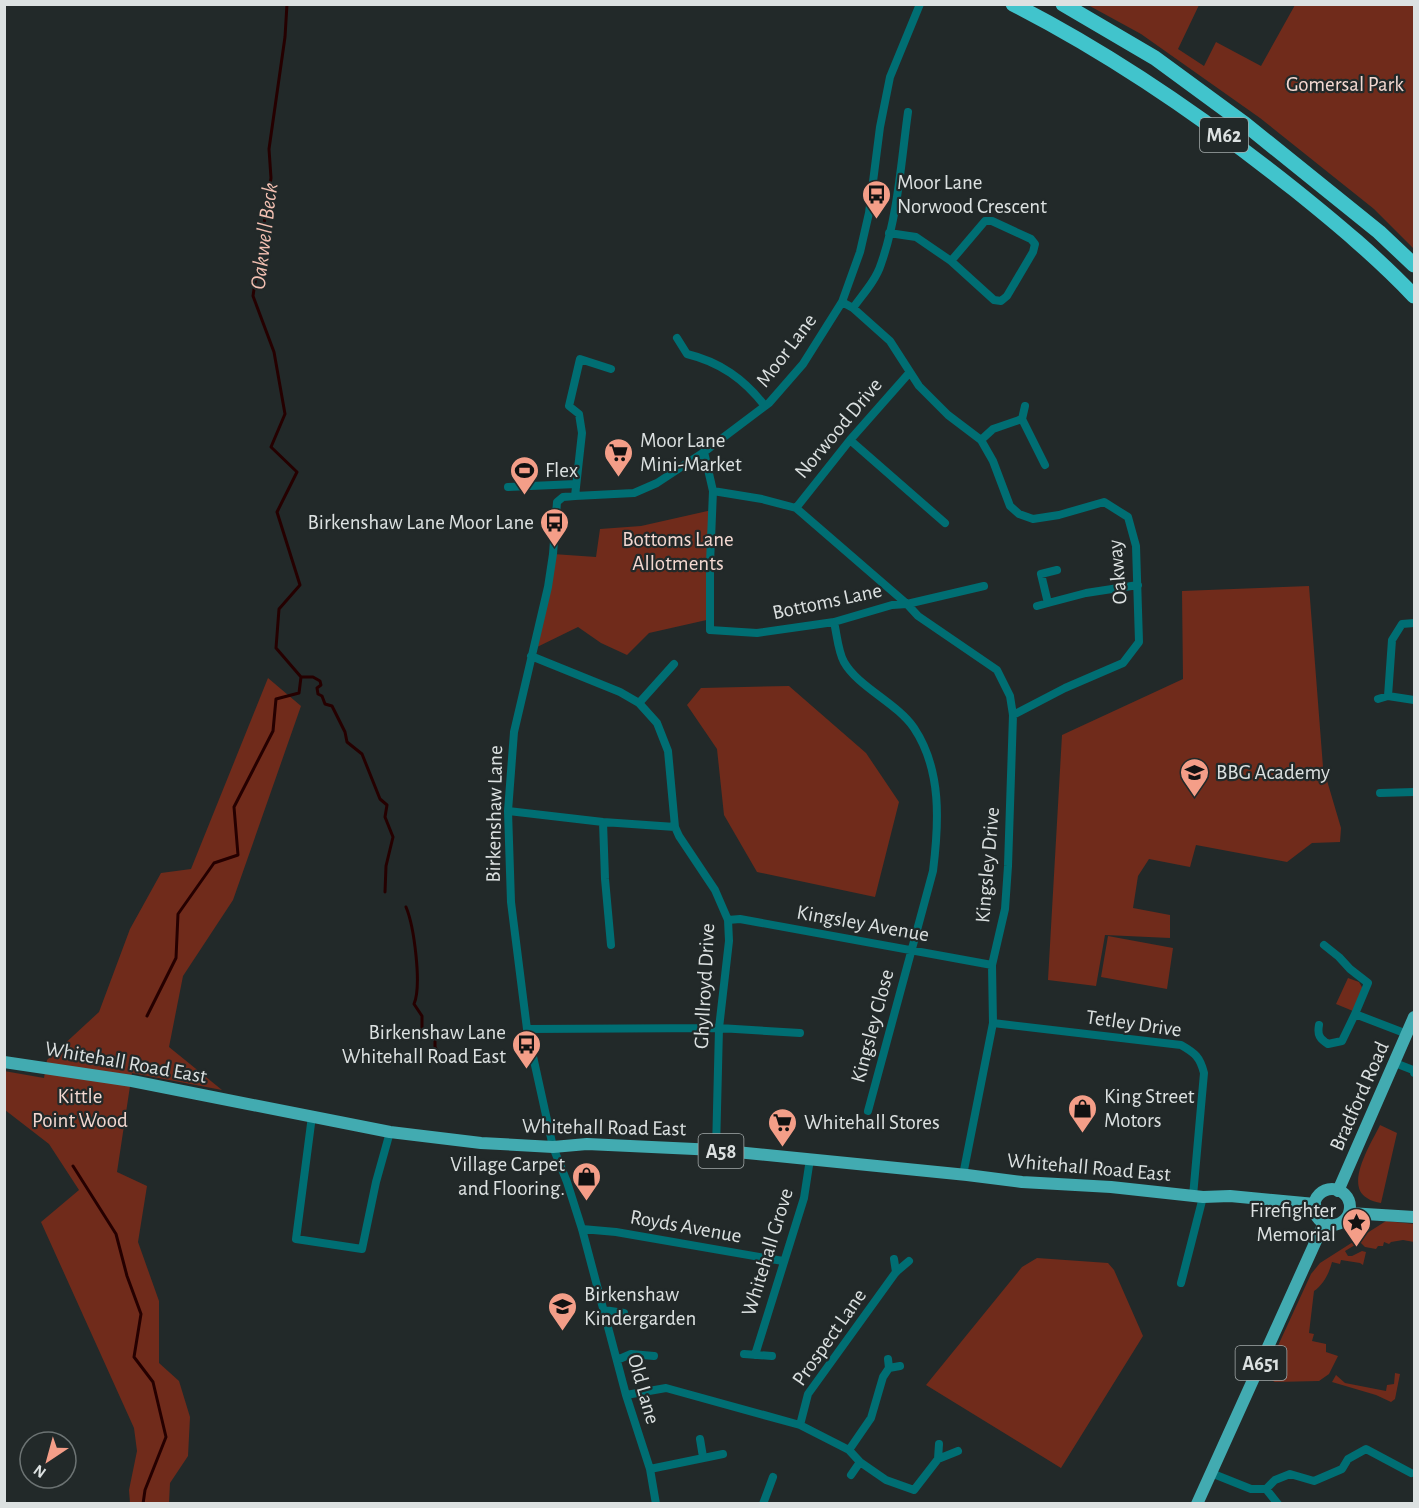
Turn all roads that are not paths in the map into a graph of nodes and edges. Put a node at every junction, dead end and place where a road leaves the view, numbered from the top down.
1 (920, 4) edge
2 (1012, 4) edge
3 (1063, 4) edge
4 (908, 112) dead end
5 (889, 234) junction
6 (951, 261) junction
7 (1414, 265) edge
8 (1414, 296) edge
9 (842, 302) junction
10 (854, 308) junction
11 (677, 338) dead end
12 (611, 369) dead end
13 (910, 372) junction
14 (765, 406) junction
15 (1025, 406) dead end
16 (1022, 419) junction
17 (850, 440) junction
18 (981, 440) junction
19 (704, 452) junction
20 (1046, 465) dead end
21 (576, 484) junction
22 (508, 487) dead end
23 (713, 491) junction
24 (575, 496) junction
25 (796, 508) junction
26 (945, 523) dead end
27 (1057, 570) dead end
28 (1138, 585) junction
29 (984, 586) dead end
30 (1048, 603) junction
31 (907, 604) junction
32 (1037, 606) dead end
33 (834, 622) junction
34 (1414, 623) edge
35 (531, 656) junction
36 (674, 664) dead end
37 (1388, 696) junction
38 (1378, 699) dead end
39 (1414, 700) edge
40 (639, 703) junction
41 (1013, 715) junction
42 (1414, 792) edge
43 (1380, 794) dead end
44 (508, 812) junction
45 (603, 822) junction
46 (675, 827) junction
47 (728, 920) junction
48 (611, 945) dead end
49 (1324, 945) dead end
50 (912, 950) junction
51 (992, 965) junction
52 (1355, 1014) junction
53 (1414, 1017) edge
54 (993, 1023) junction
55 (1319, 1025) dead end
56 (527, 1029) junction
57 (719, 1029) junction
58 (800, 1033) dead end
59 (1407, 1034) junction
60 (4, 1062) edge
61 (1395, 1063) junction
62 (1414, 1073) edge
63 (868, 1111) dead end
64 (312, 1116) junction
65 (390, 1132) junction
66 (553, 1147) junction
67 (716, 1150) junction
68 (810, 1159) junction
69 (963, 1175) junction
70 (1338, 1191) junction
71 (1198, 1196) junction
72 (1315, 1204) junction
73 (1348, 1213) junction
74 (1414, 1216) edge
75 (1324, 1223) junction
76 (582, 1229) junction
77 (894, 1259) dead end
78 (783, 1261) junction
79 (909, 1261) dead end
80 (896, 1272) junction
81 (1180, 1283) dead end
82 (604, 1310) junction
83 (624, 1313) dead end
84 (744, 1354) dead end
85 (755, 1355) junction
86 (654, 1356) dead end
87 (772, 1356) dead end
88 (888, 1359) dead end
89 (617, 1360) junction
90 (900, 1366) dead end
91 (889, 1368) junction
92 (626, 1395) junction
93 (800, 1425) junction
94 (700, 1439) dead end
95 (939, 1444) dead end
96 (849, 1450) junction
97 (958, 1451) dead end
98 (723, 1454) dead end
99 (703, 1457) junction
100 (938, 1459) junction
101 (860, 1462) junction
102 (650, 1469) junction
103 (1211, 1473) junction
104 (1411, 1473) dead end
105 (851, 1475) dead end
106 (773, 1477) dead end
107 (1266, 1489) junction
108 (656, 1503) edge
109 (762, 1503) edge
110 (1197, 1503) edge
111 (1278, 1503) edge

1 - 9 street, Moor Lane
2 - 8 highway, M62
3 - 7 highway, M62
4 - 5 street
5 - 6 street
5 - 10 street
6 - 6 street
9 - 10 street, Moor Lane
9 - 14 street, Moor Lane
10 - 13 street, Moor Lane
11 - 14 street
12 - 21 street
13 - 17 street, Norwood Drive
13 - 18 street, Moor Lane
14 - 19 street, Moor Lane
15 - 16 street
16 - 18 street
16 - 20 street
17 - 25 street, Norwood Drive
17 - 26 street
18 - 28 street, Oakway
19 - 23 street, Bottoms Lane
19 - 24 street, Moor Lane
21 - 22 street
21 - 24 street
23 - 25 street
23 - 33 street, Bottoms Lane
24 - 35 street, Birkenshaw Lane
25 - 31 street, Kingsley Drive
27 - 30 street
28 - 30 street
28 - 41 street, Oakway
29 - 31 street, Bottoms Lane
30 - 32 street
31 - 33 street, Bottoms Lane
31 - 41 street, Kingsley Drive
33 - 50 street, Kingsley Close
34 - 37 street
35 - 40 street
35 - 44 street, Birkenshaw Lane
36 - 40 street
37 - 38 street
37 - 39 street
40 - 46 street
41 - 51 street, Kingsley Drive
42 - 43 street
44 - 45 street
44 - 56 street, Birkenshaw Lane
45 - 46 street
45 - 48 street
46 - 47 street, Ghyllroyd Drive
47 - 50 street, Kingsley Avenue
47 - 57 street, Ghyllroyd Drive
49 - 52 street
50 - 51 street, Kingsley Avenue
50 - 63 street, Kingsley Close
51 - 54 street, Kingsley Drive
52 - 55 street
52 - 59 street
53 - 59 main road, Bradford Road
54 - 69 street, Kingsley Drive
54 - 71 street, Tetley Drive
56 - 57 street
56 - 66 street, Birkenshaw Lane
57 - 58 street
57 - 67 street, Ghyllroyd Drive
59 - 61 main road, Bradford Road
60 - 64 main road, Whitehall Road East / A58
61 - 62 street
61 - 70 main road, Bradford Road
64 - 65 main road, Whitehall Road East / A58
64 - 65 street
65 - 66 main road, Whitehall Road East / A58
66 - 67 main road, Whitehall Road East / A58
66 - 76 street, Old Lane
67 - 68 main road, Whitehall Road East / A58
68 - 69 main road, Whitehall Road East / A58
68 - 78 street, Whitehall Grove
69 - 71 main road, Whitehall Road East / A58
70 - 72 main road
70 - 73 main road
71 - 72 main road, Whitehall Road East / A58
71 - 81 street, Tetley Drive
72 - 75 main road
73 - 74 main road
73 - 75 main road
75 - 103 main road, A651
76 - 78 street, Royds Avenue
76 - 82 street, Old Lane
77 - 80 street
78 - 85 street, Whitehall Grove
79 - 80 street, Prospect Lane
80 - 93 street, Prospect Lane
82 - 83 street
82 - 89 street, Old Lane
84 - 85 street
85 - 87 street
86 - 89 street
88 - 91 street
89 - 92 street, Old Lane
90 - 91 street
91 - 96 street
92 - 93 street
92 - 102 street, Old Lane
93 - 96 street
94 - 99 street
95 - 100 street
96 - 101 street
97 - 100 street
98 - 99 street
99 - 102 street
100 - 101 street
101 - 105 street
102 - 108 street, Old Lane
103 - 107 street
103 - 110 main road, A651
104 - 107 street
106 - 109 street
107 - 111 street

